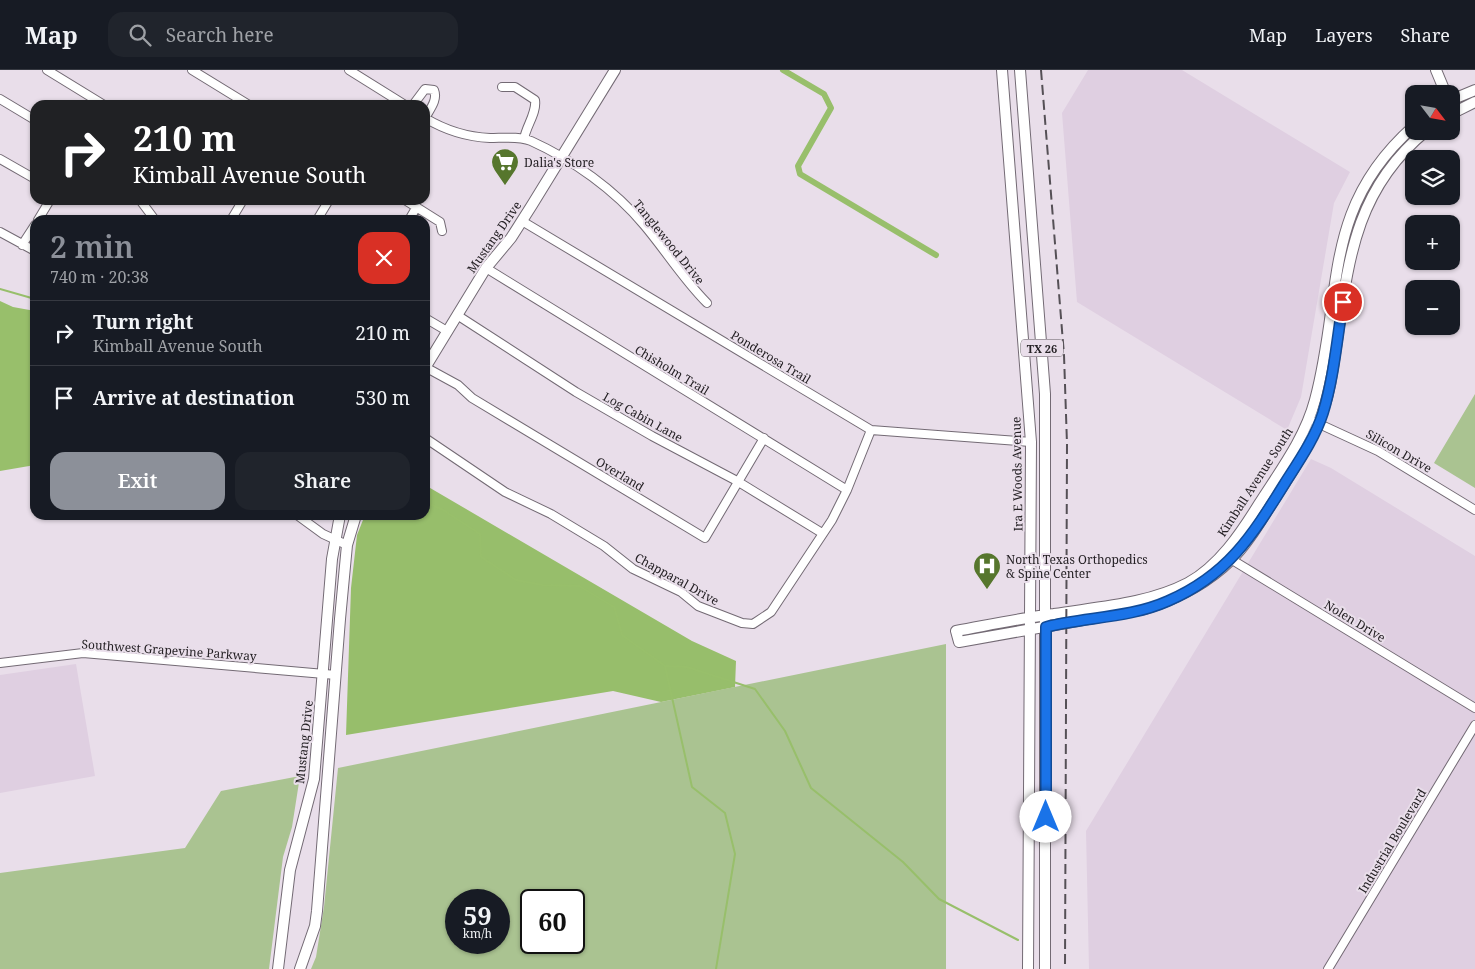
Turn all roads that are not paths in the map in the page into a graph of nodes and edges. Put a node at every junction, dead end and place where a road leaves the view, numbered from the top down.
1 (46, 70) edge
2 (192, 70) edge
3 (349, 70) edge
4 (614, 70) edge
5 (1002, 70) edge
6 (1020, 70) edge
7 (1436, 70) edge
8 (1442, 85) edge
9 (502, 87) dead end
10 (1475, 90) edge
11 (1460, 96) edge
12 (0, 99) edge
13 (96, 100) edge
14 (241, 100) edge
15 (397, 100) edge
16 (417, 100) edge
17 (1475, 102) edge
18 (1460, 107) edge
19 (430, 109) edge
20 (30, 117) edge
21 (430, 121) edge
22 (1405, 135) edge
23 (524, 139) junction
24 (1416, 140) edge
25 (561, 158) junction
26 (0, 159) edge
27 (30, 176) edge
28 (1362, 188) junction
29 (1373, 194) junction
30 (412, 205) edge
31 (416, 208) junction
32 (412, 215) edge
33 (428, 215) edge
34 (430, 216) edge
35 (522, 221) junction
36 (442, 231) dead end
37 (0, 232) edge
38 (30, 232) edge
39 (22, 245) junction
40 (30, 249) edge
41 (486, 268) junction
42 (1038, 301) junction
43 (1021, 302) junction
44 (706, 303) dead end
45 (1330, 307) junction
46 (1342, 308) junction
47 (457, 315) junction
48 (430, 321) edge
49 (447, 331) junction
50 (430, 360) edge
51 (430, 370) edge
52 (1308, 420) junction
53 (1319, 423) junction
54 (871, 430) junction
55 (764, 438) junction
56 (430, 441) edge
57 (1031, 442) junction
58 (737, 481) junction
59 (847, 490) junction
60 (1475, 510) edge
61 (302, 520) edge
62 (339, 520) edge
63 (355, 520) edge
64 (822, 533) junction
65 (335, 540) junction
66 (348, 545) junction
67 (1227, 557) junction
68 (1162, 599) junction
69 (1046, 615) junction
70 (1030, 617) junction
71 (1046, 627) junction
72 (1030, 630) junction
73 (0, 663) edge
74 (323, 673) junction
75 (336, 675) junction
76 (1475, 708) edge
77 (1475, 725) edge
78 (1028, 847) junction
79 (1046, 857) junction
80 (278, 969) edge
81 (300, 969) edge
82 (1028, 969) edge
83 (1045, 969) edge
84 (1328, 969) edge

1 - 13 street
2 - 14 street
3 - 15 street
4 - 25 main road, Mustang Drive
5 - 43 main road, Ira E Woods Avenue / TX 26
6 - 42 main road, TX 26
7 - 8 main road
9 - 23 street
10 - 11 main road
12 - 20 street
16 - 19 street
17 - 18 main road
21 - 23 street, Tanglewood Drive
22 - 28 main road, Kimball Avenue South
23 - 25 street, Tanglewood Drive
24 - 29 main road, Kimball Avenue South
25 - 35 main road, Mustang Drive
25 - 44 street, Tanglewood Drive
26 - 27 street
28 - 29 main road
28 - 45 main road, Kimball Avenue South
29 - 46 main road, Kimball Avenue South
30 - 31 street
31 - 32 street
31 - 33 street
34 - 36 street
35 - 41 main road, Mustang Drive
35 - 54 street, Ponderosa Trail
37 - 39 street
38 - 39 street
39 - 40 street
41 - 47 main road, Mustang Drive
41 - 55 street, Chisholm Trail
42 - 43 main road
42 - 69 main road, TX 26
43 - 57 main road, Ira E Woods Avenue / TX 26
45 - 46 main road
45 - 52 main road, Kimball Avenue South
46 - 53 main road, Kimball Avenue South
47 - 49 main road, Mustang Drive
47 - 58 street, Log Cabin Lane
48 - 49 street
49 - 50 main road, Mustang Drive
51 - 58 street, Overland
52 - 53 street, Silicon Drive
52 - 67 main road, Kimball Avenue South
53 - 60 street, Silicon Drive
53 - 67 main road, Kimball Avenue South
54 - 57 street, Ponderosa Trail
54 - 59 street, Chapparal Drive
55 - 58 street, Overland
55 - 59 street, Chisholm Trail
56 - 64 street, Chapparal Drive
57 - 70 main road, Ira E Woods Avenue / TX 26
58 - 64 street, Log Cabin Lane
59 - 64 street, Chapparal Drive
61 - 65 street
62 - 65 main road, Mustang Drive
63 - 66 main road, Mustang Drive
65 - 66 street
65 - 74 main road, Mustang Drive
66 - 75 main road, Mustang Drive
67 - 68 main road, Kimball Avenue South
67 - 76 street, Nolen Drive
68 - 69 main road, Kimball Avenue South
68 - 71 main road, Kimball Avenue South
69 - 70 main road, Kimball Avenue South
69 - 71 main road, TX 26
70 - 72 main road, Ira E Woods Avenue / TX 26
70 - 72 main road, Kimball Avenue South
71 - 72 main road, Kimball Avenue South
71 - 79 main road, TX 26
72 - 78 main road, Ira E Woods Avenue / TX 26
73 - 74 street, Southwest Grapevine Parkway
74 - 75 street, Southwest Grapevine Parkway
74 - 80 main road, Mustang Drive
75 - 81 main road, Mustang Drive
77 - 84 street, Industrial Boulevard
78 - 79 main road
78 - 82 main road, Ira E Woods Avenue / TX 26
79 - 83 main road, TX 26

